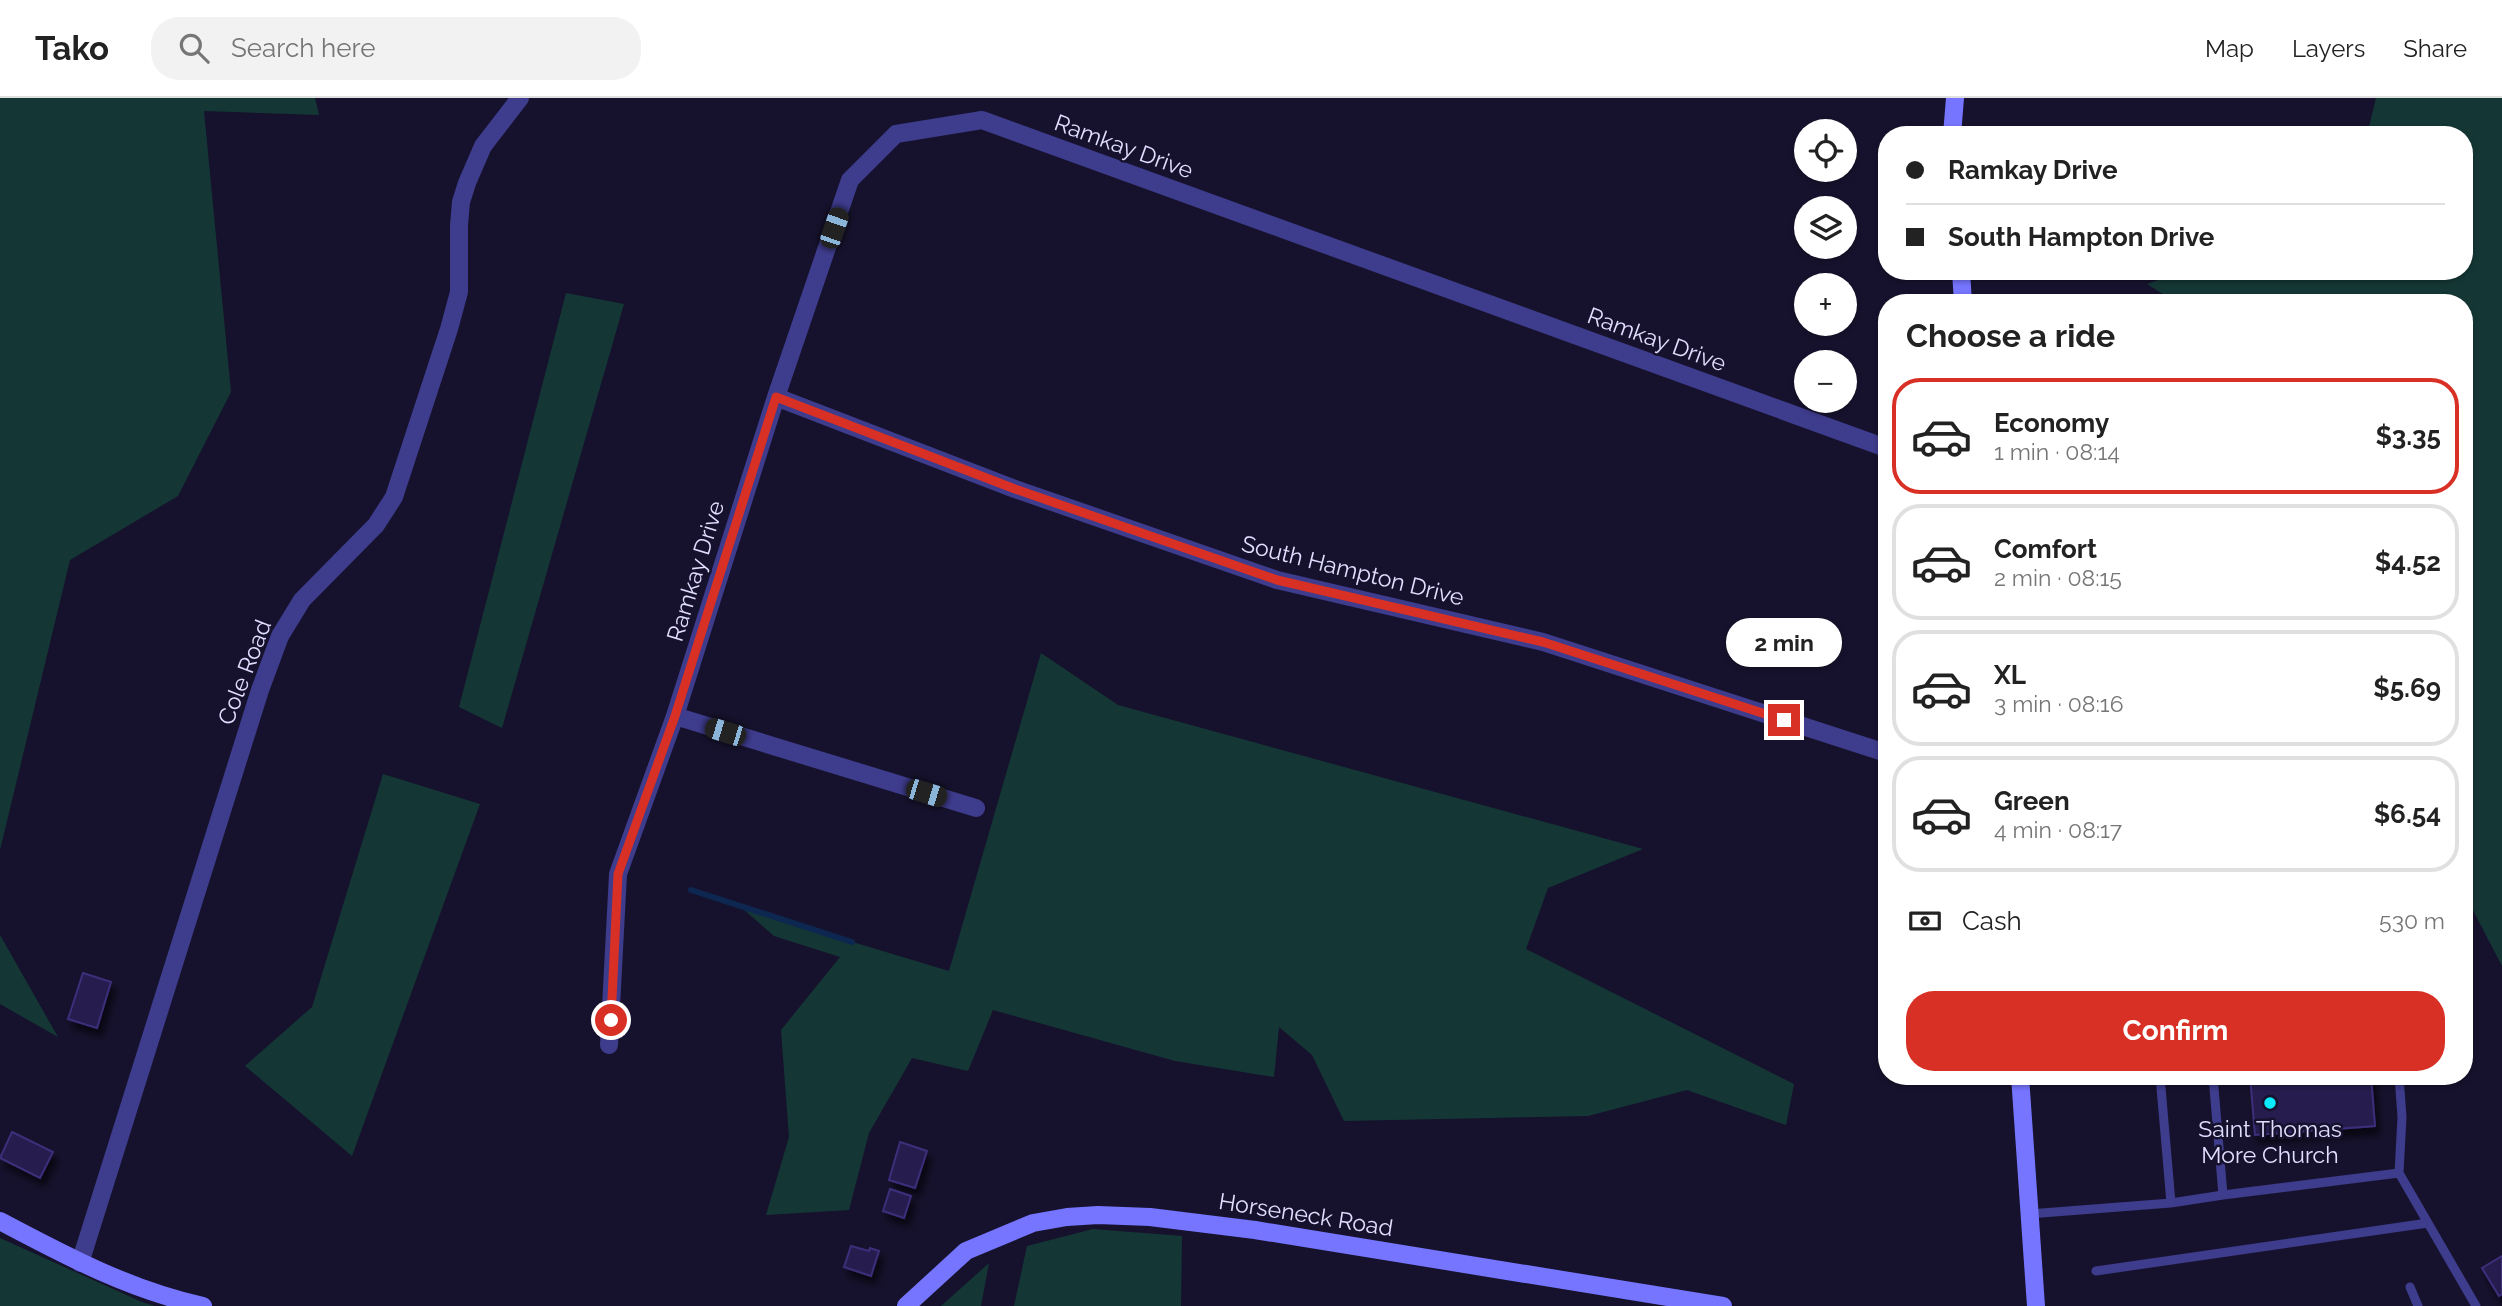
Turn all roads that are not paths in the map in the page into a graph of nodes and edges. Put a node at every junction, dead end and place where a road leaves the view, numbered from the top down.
1 (520, 98) edge
2 (1955, 98) edge
3 (1953, 126) edge
4 (776, 397) junction
5 (1878, 445) edge
6 (675, 716) junction
7 (1878, 750) edge
8 (976, 808) dead end
9 (609, 1045) dead end
10 (2021, 1085) edge
11 (2161, 1085) edge
12 (2214, 1085) edge
13 (2400, 1085) edge
14 (2399, 1173) junction
15 (2223, 1195) junction
16 (2172, 1203) junction
17 (2030, 1214) junction
18 (0, 1221) edge
19 (2428, 1223) junction
20 (80, 1263) junction
21 (2096, 1271) dead end
22 (2410, 1287) dead end
23 (203, 1306) edge
24 (906, 1306) edge
25 (1723, 1306) edge
26 (2036, 1306) edge
27 (2418, 1306) edge
28 (2476, 1306) edge

1 - 20 street, Cole Road
2 - 3 street
4 - 5 street, Ramkay Drive
4 - 6 street, Ramkay Drive
4 - 7 street, South Hampton Drive
6 - 8 street
6 - 9 street, Ramkay Drive
10 - 17 street
11 - 16 lane
12 - 15 lane
13 - 14 lane
14 - 15 lane
14 - 19 lane
15 - 16 lane
16 - 17 lane
17 - 26 street
18 - 20 street
19 - 21 lane
19 - 28 lane
20 - 23 street
22 - 27 lane
24 - 25 street, Horseneck Road

